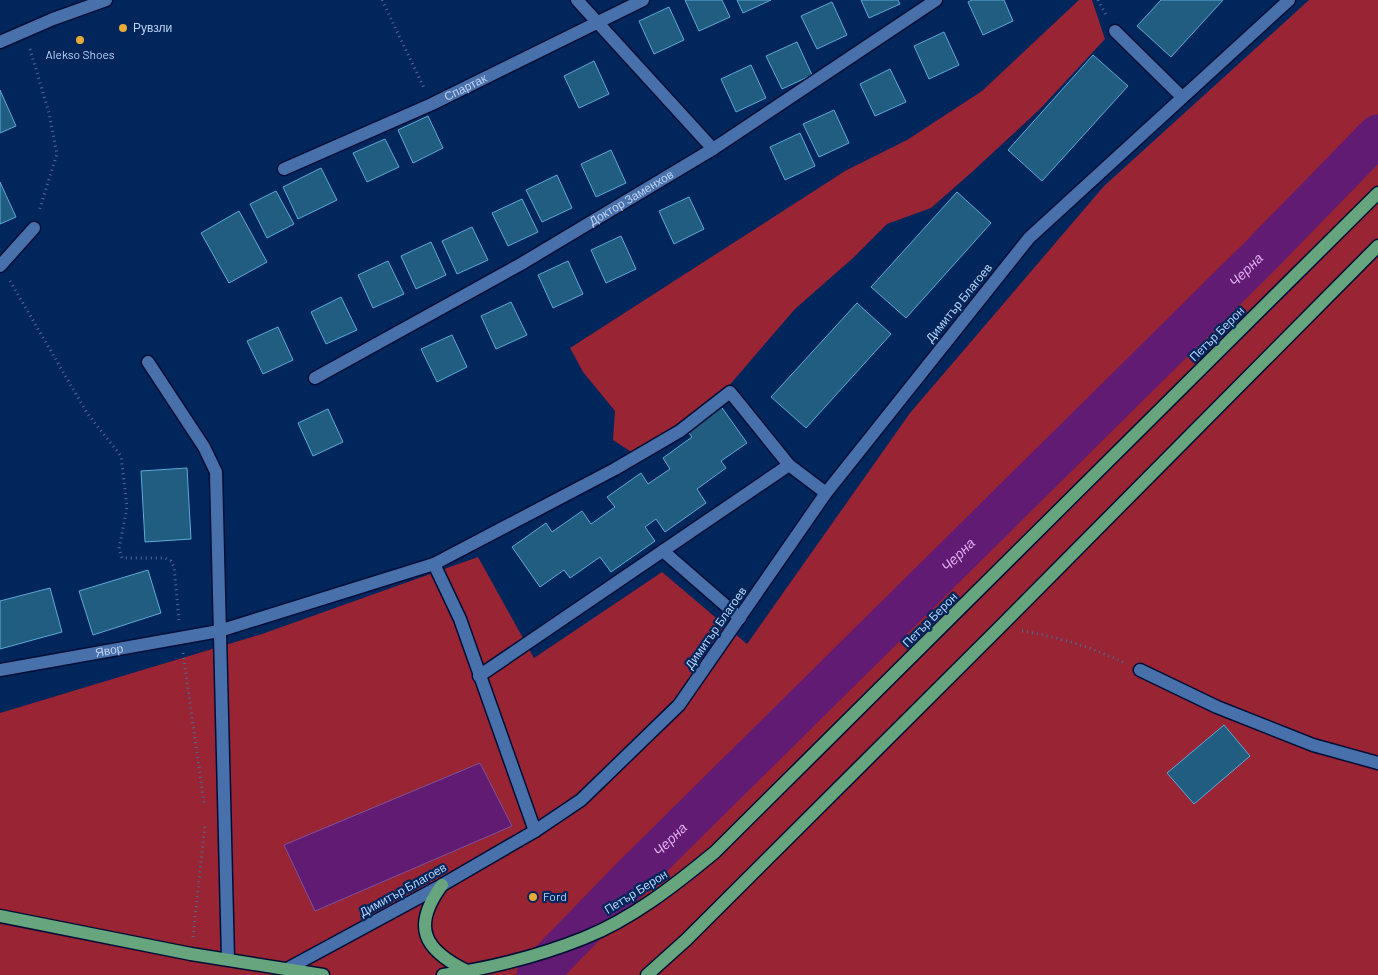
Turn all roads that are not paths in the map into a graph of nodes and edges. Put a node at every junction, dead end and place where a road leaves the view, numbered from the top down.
1 (106, 0) edge
2 (577, 0) edge
3 (643, 0) edge
4 (936, 0) edge
5 (1288, 0) edge
6 (598, 23) junction
7 (1115, 31) dead end
8 (0, 42) edge
9 (1182, 97) junction
10 (712, 149) junction
11 (284, 169) dead end
12 (1378, 193) edge
13 (34, 228) road end
14 (1378, 246) edge
15 (0, 266) edge
16 (148, 362) dead end
17 (315, 378) dead end
18 (789, 465) junction
19 (826, 493) junction
20 (663, 551) junction
21 (434, 564) junction
22 (740, 618) junction
23 (219, 631) junction
24 (0, 670) edge
25 (1140, 670) road end
26 (480, 676) junction
27 (1378, 763) edge
28 (535, 831) junction
29 (442, 885) junction
30 (0, 916) edge
31 (228, 959) junction
32 (287, 969) junction
33 (467, 971) junction
34 (323, 975) edge
35 (443, 975) edge
36 (648, 975) edge

1 - 8 street
2 - 6 street
3 - 6 street, Спартак
4 - 10 street, Доктор Заменхов
5 - 9 street, Димитър Благоев
6 - 10 street
6 - 11 street, Спартак
7 - 9 street
9 - 19 street, Димитър Благоев
10 - 17 street, Доктор Заменхов
12 - 33 main road, Петър Берон
13 - 15 street
14 - 36 main road
16 - 23 street
18 - 19 street
18 - 20 street
18 - 21 street, Явор
19 - 22 street, Димитър Благоев
20 - 22 street
20 - 26 street
21 - 23 street, Явор
21 - 26 street
22 - 28 street, Димитър Благоев
23 - 24 street, Явор
23 - 31 street
25 - 27 street
26 - 28 street
28 - 29 street, Димитър Благоев
29 - 32 street, Димитър Благоев
29 - 33 main road
30 - 31 main road
31 - 32 main road
32 - 34 main road
33 - 35 main road, Петър Берон

